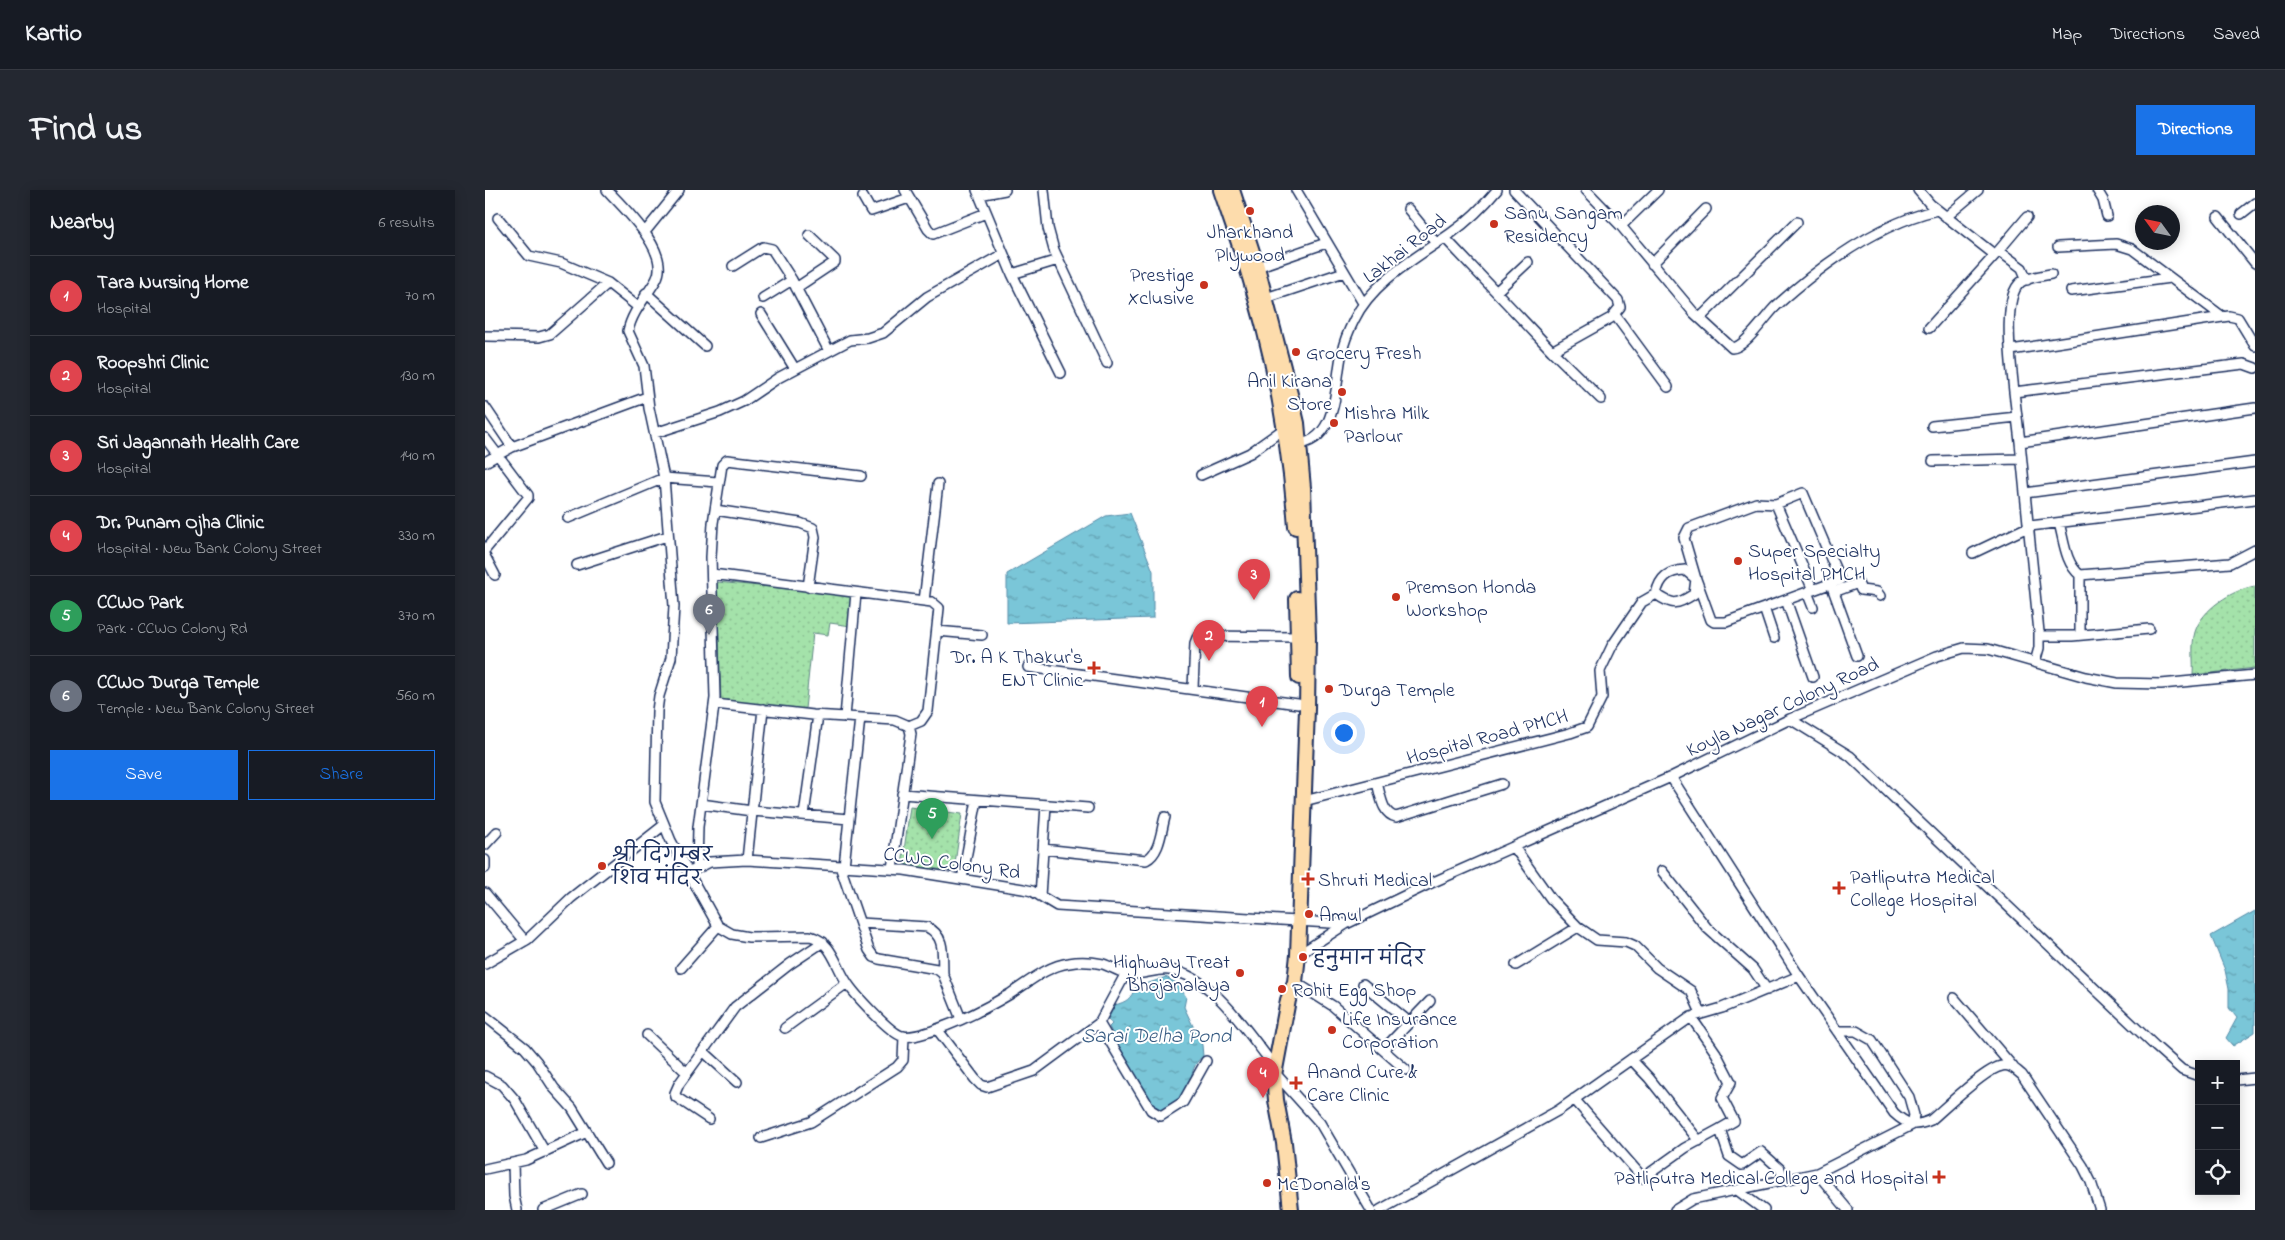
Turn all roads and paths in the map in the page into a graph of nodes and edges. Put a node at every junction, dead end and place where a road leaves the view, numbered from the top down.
1 (607, 190) edge
2 (679, 190) edge
3 (1005, 190) edge
4 (1044, 190) edge
5 (1221, 190) edge
6 (1232, 190) edge
7 (1296, 190) edge
8 (1497, 190) edge
9 (1514, 190) edge
10 (1586, 190) edge
11 (1658, 190) edge
12 (1918, 190) edge
13 (1978, 190) edge
14 (2097, 190) edge
15 (978, 192) edge
16 (907, 194) edge
17 (863, 197) dead end
18 (2255, 203) edge
19 (1408, 209) dead end
20 (1706, 209) dead end
21 (1937, 210) junction
22 (986, 213) junction
23 (2241, 214) dead end
24 (2107, 216) dead end
25 (1946, 217) junction
26 (2027, 217) dead end
27 (2218, 217) dead end
28 (498, 218) dead end
29 (1797, 222) dead end
30 (1621, 226) junction
31 (645, 232) junction
32 (809, 235) dead end
33 (1445, 238) junction
34 (1326, 243) junction
35 (1436, 243) junction
36 (2058, 246) dead end
37 (1997, 253) junction
38 (1003, 254) junction
39 (1058, 260) junction
40 (1528, 262) dead end
41 (2255, 263) edge
42 (1652, 264) junction
43 (733, 266) dead end
44 (1257, 267) junction
45 (1344, 272) junction
46 (1012, 274) junction
47 (2051, 274) dead end
48 (2170, 278) junction
49 (2027, 280) junction
50 (607, 283) junction
51 (794, 284) junction
52 (2071, 291) dead end
53 (1496, 292) junction
54 (646, 294) junction
55 (763, 298) dead end
56 (1266, 298) junction
57 (1363, 303) junction
58 (638, 308) junction
59 (761, 314) dead end
60 (1615, 315) junction
61 (2223, 317) junction
62 (1700, 318) junction
63 (1929, 328) dead end
64 (485, 336) edge
65 (705, 346) dead end
66 (2255, 346) edge
67 (2011, 350) junction
68 (829, 351) junction
69 (1552, 351) junction
70 (2255, 359) edge
71 (1107, 363) dead end
72 (2245, 364) junction
73 (2255, 368) edge
74 (795, 369) junction
75 (1061, 373) dead end
76 (1669, 387) dead end
77 (2014, 392) junction
78 (647, 397) junction
79 (1601, 399) dead end
80 (485, 407) edge
81 (2255, 408) edge
82 (2017, 417) junction
83 (1932, 426) dead end
84 (1285, 428) junction
85 (655, 433) junction
86 (485, 438) edge
87 (2019, 442) junction
88 (1294, 445) junction
89 (512, 447) junction
90 (498, 454) junction
91 (2021, 459) junction
92 (1933, 461) dead end
93 (485, 462) edge
94 (2255, 462) edge
95 (1201, 475) dead end
96 (861, 476) dead end
97 (664, 478) junction
98 (718, 482) junction
99 (938, 484) dead end
100 (2025, 493) junction
101 (2255, 499) edge
102 (1776, 504) junction
103 (715, 510) junction
104 (568, 518) dead end
105 (2059, 522) junction
106 (2030, 526) junction
107 (667, 536) junction
108 (485, 550) edge
109 (2255, 550) edge
110 (1973, 553) dead end
111 (485, 556) edge
112 (577, 565) dead end
113 (712, 574) junction
114 (495, 575) dead end
115 (2080, 575) junction
116 (1696, 579) junction
117 (808, 587) junction
118 (1832, 588) junction
119 (1810, 591) junction
120 (856, 593) junction
121 (1656, 594) junction
122 (1880, 596) dead end
123 (1786, 600) junction
124 (924, 601) junction
125 (1813, 607) dead end
126 (1764, 608) junction
127 (2149, 629) dead end
128 (937, 631) junction
129 (982, 635) dead end
130 (2080, 635) junction
131 (2039, 636) junction
132 (1298, 637) junction
133 (1774, 638) dead end
134 (1857, 656) dead end
135 (2035, 662) junction
136 (1028, 667) dead end
137 (2255, 675) edge
138 (1813, 677) dead end
139 (1303, 683) junction
140 (1193, 688) junction
141 (715, 704) junction
142 (1298, 704) junction
143 (763, 709) junction
144 (818, 715) junction
145 (845, 717) junction
146 (860, 718) junction
147 (1790, 719) junction
148 (909, 726) junction
149 (1671, 776) junction
150 (1377, 783) junction
151 (1502, 784) dead end
152 (903, 794) junction
153 (977, 800) junction
154 (1304, 801) junction
155 (701, 804) junction
156 (1046, 805) junction
157 (1088, 808) dead end
158 (752, 811) junction
159 (804, 815) junction
160 (1165, 817) dead end
161 (849, 819) junction
162 (664, 824) junction
163 (497, 832) dead end
164 (485, 845) edge
165 (1514, 847) junction
166 (1043, 849) junction
167 (485, 860) edge
168 (747, 860) junction
169 (842, 866) junction
170 (485, 868) edge
171 (697, 868) junction
172 (892, 869) junction
173 (1662, 871) dead end
174 (688, 874) junction
175 (962, 879) junction
176 (485, 893) edge
177 (1040, 896) junction
178 (1296, 921) junction
179 (860, 923) junction
180 (1346, 924) junction
181 (718, 926) junction
182 (1578, 927) junction
183 (525, 940) junction
184 (823, 942) junction
185 (1297, 955) junction
186 (485, 964) edge
187 (1516, 965) dead end
188 (681, 968) dead end
189 (1126, 973) junction
190 (943, 974) junction
191 (1799, 976) junction
192 (1295, 982) junction
193 (847, 983) junction
194 (1363, 984) dead end
195 (1767, 990) junction
196 (1954, 998) dead end
197 (1288, 1000) junction
198 (1429, 1001) dead end
199 (1701, 1013) junction
200 (485, 1016) edge
201 (1691, 1016) junction
202 (961, 1019) junction
203 (1409, 1022) junction
204 (1099, 1024) junction
205 (785, 1028) dead end
206 (937, 1029) junction
207 (1837, 1031) junction
208 (647, 1035) dead end
209 (904, 1036) junction
210 (1383, 1050) junction
211 (703, 1051) junction
212 (1631, 1059) junction
213 (1206, 1061) dead end
214 (2013, 1067) junction
215 (1275, 1070) junction
216 (1406, 1070) dead end
217 (687, 1073) junction
218 (2195, 1075) edge
219 (485, 1076) edge
220 (2255, 1078) edge
221 (2240, 1080) edge
222 (737, 1082) dead end
223 (1574, 1099) junction
224 (1276, 1100) junction
225 (709, 1120) dead end
226 (1912, 1125) junction
227 (1721, 1129) junction
228 (587, 1132) junction
229 (761, 1138) dead end
230 (1699, 1141) junction
231 (545, 1152) junction
232 (513, 1163) junction
233 (606, 1163) dead end
234 (485, 1170) edge
235 (1817, 1172) junction
236 (1785, 1180) junction
237 (1737, 1190) junction
238 (582, 1194) dead end
239 (517, 1210) edge
240 (543, 1210) edge
241 (1282, 1210) edge
242 (1291, 1210) edge
243 (1371, 1210) edge
244 (1379, 1210) edge
245 (1675, 1210) edge
246 (1764, 1210) edge
247 (1848, 1210) edge
248 (2100, 1210) edge

1 - 31 street
2 - 31 street
3 - 15 street
4 - 39 street
5 - 84 highway
6 - 44 highway
7 - 34 street
8 - 33 street, Lakhai Road
9 - 60 street
10 - 30 street
11 - 30 street
12 - 21 street
13 - 25 street
14 - 24 street
15 - 22 street
16 - 17 street
16 - 22 street
18 - 23 street
19 - 35 street
20 - 42 street
21 - 25 street
21 - 62 street
22 - 38 street
25 - 37 street
26 - 37 street
27 - 41 street
28 - 50 street
29 - 62 street
30 - 42 street
31 - 54 street
32 - 51 street
33 - 35 street, Lakhai Road
33 - 53 street
34 - 44 street
34 - 45 street
35 - 57 street, Lakhai Road
36 - 48 street
37 - 49 street
37 - 63 street
38 - 46 street
38 - 68 street
39 - 46 street
39 - 71 street
40 - 53 street
42 - 62 street
43 - 51 street
44 - 56 highway
45 - 56 street
45 - 57 street
46 - 75 street
47 - 49 street
48 - 52 street
48 - 61 street
49 - 67 street
50 - 58 street
50 - 64 street
51 - 55 street
51 - 68 street
53 - 69 street
54 - 58 street
54 - 65 street
56 - 88 highway
57 - 88 street, Lakhai Road
58 - 78 street
59 - 74 street
60 - 69 street
60 - 76 street
61 - 66 street
61 - 67 street
67 - 77 street
68 - 74 street
69 - 79 street
70 - 72 street
72 - 73 street
72 - 77 street
74 - 85 street
77 - 82 street
78 - 85 street
78 - 89 street
80 - 89 street
81 - 87 street
82 - 83 street
82 - 87 street
84 - 88 highway
84 - 95 street
85 - 97 street
86 - 90 street
87 - 91 street
88 - 132 highway
88 - 139 highway
89 - 90 street
90 - 93 street
90 - 108 street
91 - 92 street
91 - 100 street
94 - 100 street
96 - 98 street
97 - 98 street
97 - 104 street
97 - 107 street
98 - 103 street
99 - 124 street
100 - 106 street
101 - 105 street
102 - 116 street
102 - 118 street
102 - 119 street
103 - 113 street
103 - 117 street
105 - 106 street
105 - 115 street
106 - 110 street
106 - 131 street
107 - 112 street
107 - 162 street
109 - 115 street
111 - 114 street
113 - 117 street
113 - 141 street
115 - 130 street
116 - 121 street
116 - 121 street
116 - 126 street
117 - 120 street
118 - 119 street
118 - 122 street
118 - 134 street
119 - 123 street
119 - 125 street
120 - 124 street
120 - 145 street
121 - 150 street, Hospital Road PMCH
123 - 126 street
123 - 138 street
124 - 128 street
126 - 133 street
127 - 130 street
128 - 129 street
128 - 148 street
130 - 131 street
131 - 135 street
132 - 139 highway
132 - 140 street
135 - 137 street, Koyla Nagar Colony Road
135 - 147 street, Koyla Nagar Colony Road
136 - 140 street
139 - 142 highway
139 - 154 highway
140 - 142 street
141 - 143 street
141 - 155 street
142 - 178 highway
143 - 144 street
143 - 158 street
144 - 145 street
144 - 159 street
145 - 146 street
146 - 148 street
146 - 161 street
147 - 149 street, Koyla Nagar Colony Road
147 - 218 street
148 - 152 street
149 - 165 street, Koyla Nagar Colony Road
149 - 191 street
150 - 151 street
150 - 154 street, Hospital Road PMCH
152 - 153 street
152 - 172 street
153 - 156 street
153 - 175 street
154 - 178 highway
155 - 158 street
155 - 171 street
156 - 157 street
156 - 166 street
158 - 159 street
158 - 168 street
159 - 161 street
160 - 166 street
161 - 169 street
162 - 174 street
162 - 183 street
163 - 164 street
165 - 180 street, Koyla Nagar Colony Road
165 - 182 street
166 - 177 street
167 - 170 street
168 - 169 street, CCWO Colony Rd
168 - 171 street, CCWO Colony Rd
169 - 172 street, CCWO Colony Rd
169 - 179 street
171 - 174 street, CCWO Colony Rd
172 - 175 street, CCWO Colony Rd
173 - 195 street
174 - 181 street
175 - 177 street, CCWO Colony Rd
176 - 183 street
177 - 178 street, CCWO Colony Rd
178 - 180 street, Koyla Nagar Colony Road
178 - 185 highway
178 - 197 highway
179 - 190 street
179 - 190 street
180 - 185 street, Koyla Nagar Colony Road
181 - 184 street
181 - 188 street
182 - 187 street
182 - 199 street
183 - 186 street
184 - 193 street
184 - 211 street
185 - 192 highway
189 - 202 street
189 - 204 street
189 - 215 street
190 - 202 street
191 - 195 street
191 - 207 street
192 - 197 highway
192 - 210 street
193 - 205 street
193 - 209 street
194 - 203 street
195 - 199 street
196 - 214 street
197 - 215 highway
198 - 203 street
199 - 201 street
200 - 228 street
201 - 212 street
201 - 227 street
202 - 206 street
203 - 210 street
204 - 206 street
204 - 213 street
206 - 209 street
207 - 226 street
207 - 226 street
208 - 217 street
209 - 229 street
210 - 216 street
211 - 217 street
211 - 222 street
212 - 223 street
212 - 230 street
214 - 226 street
214 - 248 street
215 - 224 highway
215 - 243 street
217 - 225 street
219 - 231 street
220 - 221 street
223 - 230 street
223 - 244 street
224 - 241 highway
224 - 242 highway
226 - 235 street
227 - 230 street
227 - 236 street
228 - 231 street
228 - 233 street
231 - 232 street
232 - 234 street
232 - 239 street
235 - 236 street
235 - 247 street
236 - 237 street
237 - 245 street
237 - 246 street
238 - 240 street

